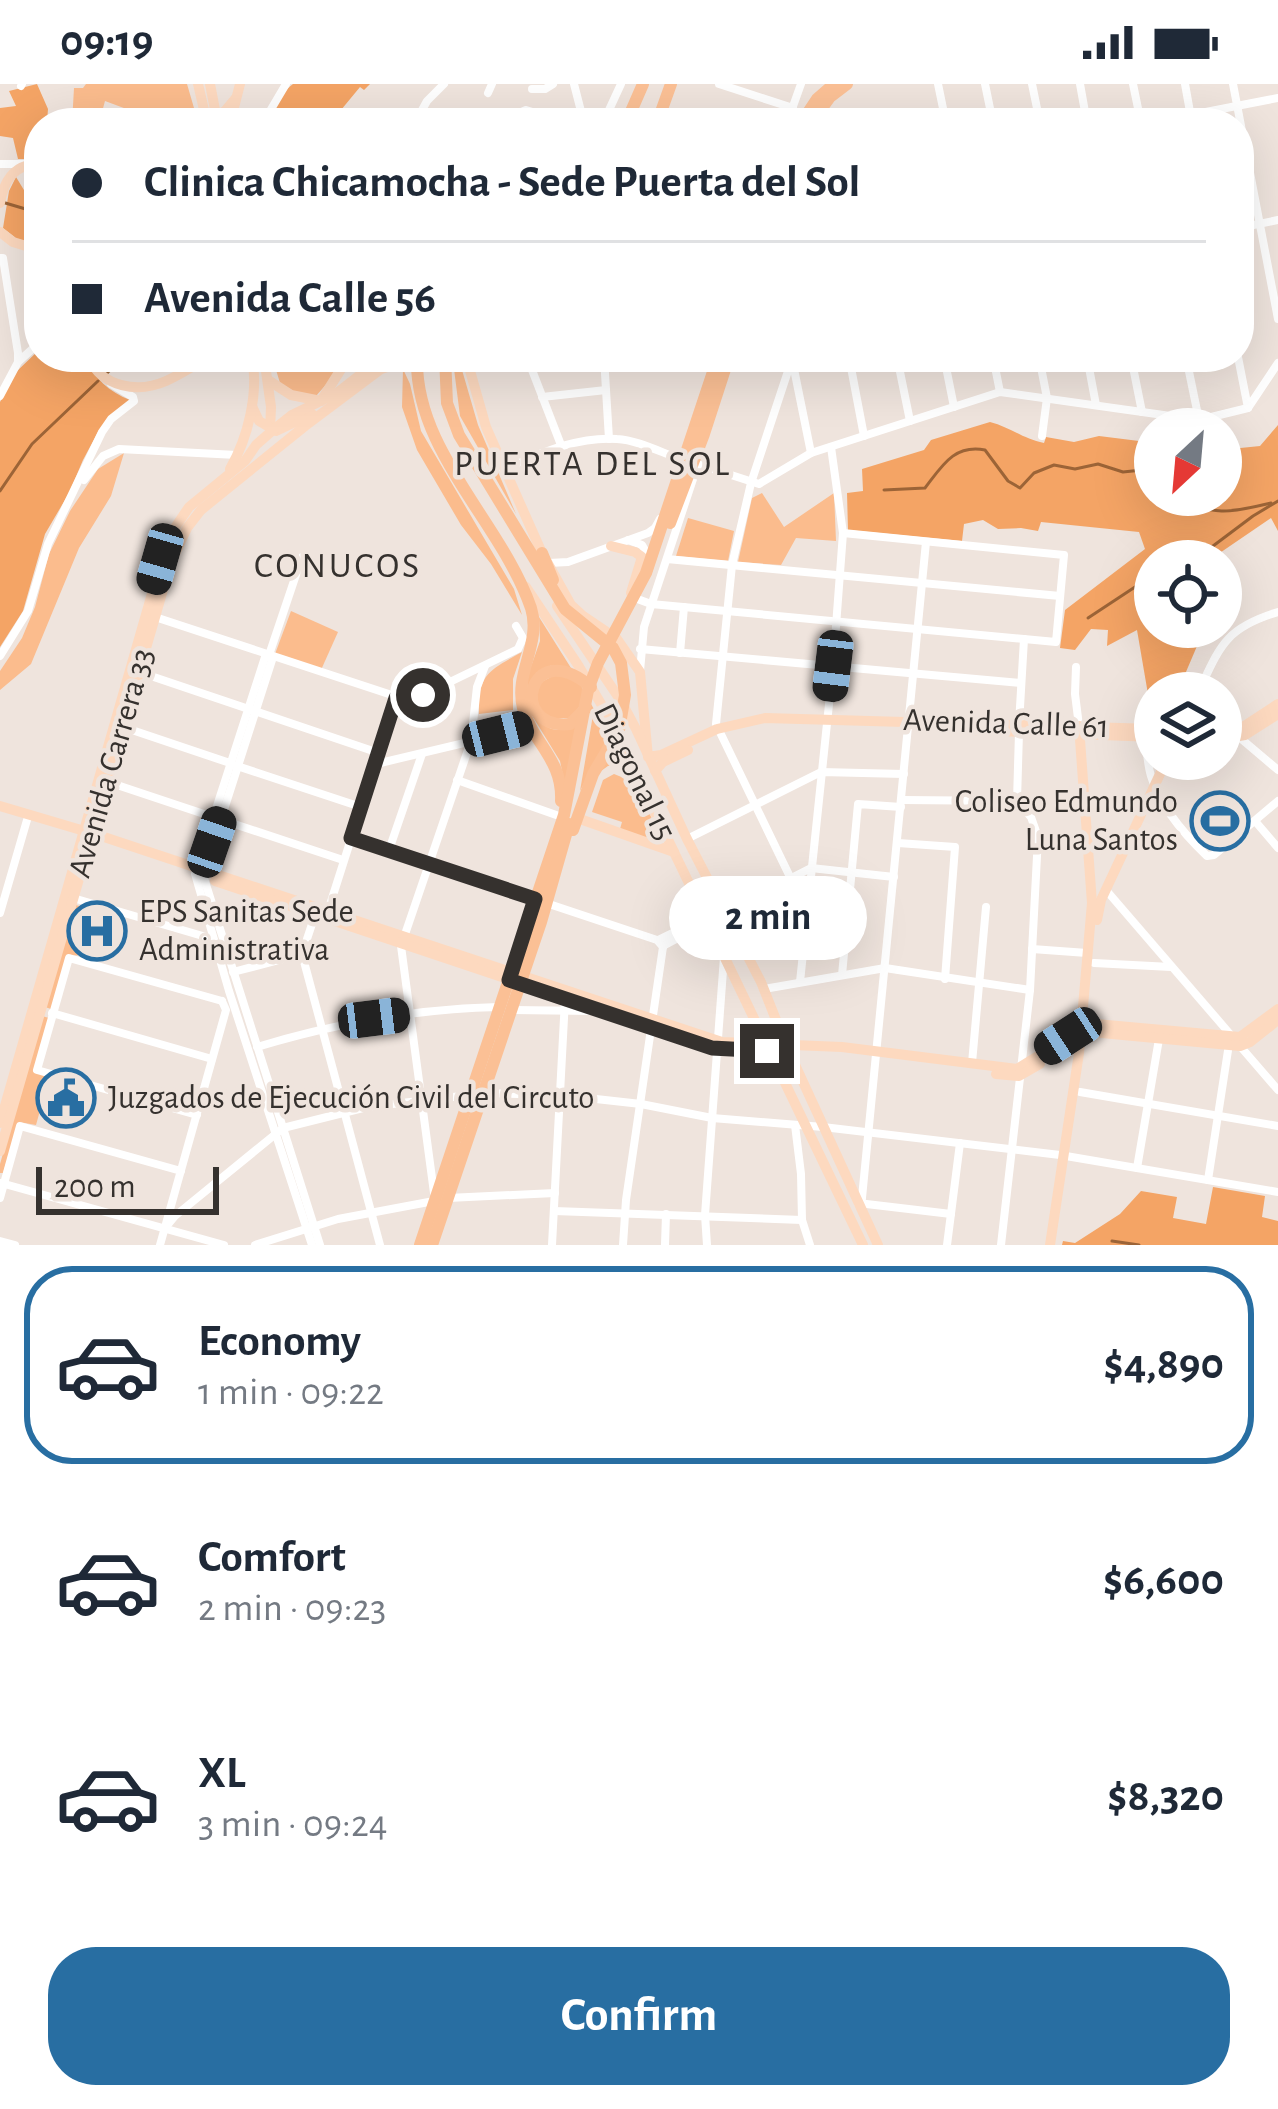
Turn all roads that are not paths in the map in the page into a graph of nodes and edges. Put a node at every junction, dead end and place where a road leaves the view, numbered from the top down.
1 (444, 84) edge
2 (719, 84) edge
3 (800, 84) edge
4 (834, 84) edge
5 (847, 84) edge
6 (1233, 84) edge
7 (550, 85) edge
8 (532, 89) dead end
9 (1278, 98) edge
10 (1237, 106) junction
11 (423, 108) edge
12 (793, 108) joint
13 (811, 108) edge
14 (822, 108) edge
15 (1230, 108) edge
16 (24, 169) edge
17 (0, 183) edge
18 (1254, 197) edge
19 (0, 200) edge
20 (1278, 220) edge
21 (1259, 224) junction
22 (1254, 225) edge
23 (2, 258) edge
24 (1278, 319) edge
25 (24, 357) edge
26 (0, 358) edge
27 (18, 362) junction
28 (1278, 362) edge
29 (100, 372) edge
30 (181, 372) edge
31 (260, 372) edge
32 (262, 372) edge
33 (267, 372) edge
34 (341, 372) edge
35 (347, 372) edge
36 (364, 372) edge
37 (377, 372) edge
38 (413, 372) edge
39 (453, 372) edge
40 (464, 372) edge
41 (532, 372) edge
42 (605, 372) edge
43 (713, 372) edge
44 (724, 372) edge
45 (788, 372) edge
46 (795, 372) edge
47 (852, 372) edge
48 (900, 372) edge
49 (947, 372) edge
50 (996, 372) edge
51 (1043, 372) edge
52 (1090, 372) edge
53 (1134, 372) edge
54 (1189, 372) edge
55 (1241, 372) edge
56 (103, 377) junction
57 (355, 378) junction
58 (784, 383) junction
59 (798, 386) junction
60 (606, 390) junction
61 (1000, 392) junction
62 (0, 395) edge
63 (344, 397) junction
64 (541, 397) junction
65 (1048, 398) junction
66 (321, 401) junction
67 (252, 403) junction
68 (1096, 405) junction
69 (954, 407) junction
70 (1141, 408) edge
71 (1196, 408) edge
72 (1248, 408) junction
73 (1242, 409) edge
74 (1134, 411) edge
75 (910, 421) junction
76 (272, 430) junction
77 (704, 434) junction
78 (864, 436) junction
79 (1042, 436) dead end
80 (609, 439) junction
81 (561, 446) junction
82 (831, 447) junction
83 (812, 453) junction
84 (237, 455) junction
85 (683, 460) junction
86 (698, 464) junction
87 (503, 469) junction
88 (249, 470) junction
89 (220, 480) junction
90 (751, 483) junction
91 (670, 496) junction
92 (72, 498) junction
93 (843, 533) junction
94 (627, 539) junction
95 (926, 541) junction
96 (611, 546) junction
97 (302, 557) dead end
98 (544, 558) junction
99 (650, 559) junction
100 (667, 559) junction
101 (568, 562) junction
102 (733, 565) junction
103 (513, 568) junction
104 (840, 575) junction
105 (551, 580) junction
106 (922, 583) junction
107 (644, 585) junction
108 (630, 596) junction
109 (1060, 596) junction
110 (651, 604) junction
111 (684, 608) junction
112 (565, 609) junction
113 (728, 612) junction
114 (1278, 612) edge
115 (155, 617) junction
116 (590, 620) junction
117 (837, 622) junction
118 (516, 626) dead end
119 (140, 628) junction
120 (918, 629) junction
121 (1024, 639) junction
122 (640, 649) junction
123 (680, 652) junction
124 (0, 656) edge
125 (269, 656) junction
126 (723, 656) junction
127 (485, 665) junction
128 (833, 666) junction
129 (1076, 667) dead end
130 (136, 670) junction
131 (640, 672) junction
132 (1208, 672) edge
133 (914, 673) junction
134 (463, 676) junction
135 (1022, 683) junction
136 (591, 687) junction
137 (475, 695) junction
138 (396, 698) junction
139 (1278, 704) edge
140 (252, 710) junction
141 (586, 712) junction
142 (1278, 714) edge
143 (827, 723) junction
144 (909, 724) junction
145 (531, 727) junction
146 (1242, 727) edge
147 (124, 728) junction
148 (1019, 728) junction
149 (1079, 730) junction
150 (718, 732) junction
151 (1134, 733) edge
152 (1242, 735) edge
153 (1242, 740) edge
154 (471, 741) junction
155 (379, 753) junction
156 (422, 753) junction
157 (649, 757) junction
158 (234, 764) junction
159 (375, 764) junction
160 (1278, 770) edge
161 (655, 771) junction
162 (821, 772) junction
163 (904, 774) junction
164 (457, 780) junction
165 (1153, 780) edge
166 (1158, 780) edge
167 (108, 782) junction
168 (1155, 785) junction
169 (1149, 799) junction
170 (1017, 801) junction
171 (1278, 801) edge
172 (1165, 802) junction
173 (902, 803) junction
174 (754, 806) junction
175 (361, 807) junction
176 (0, 809) edge
177 (559, 816) junction
178 (216, 818) junction
179 (577, 818) junction
180 (27, 820) junction
181 (1255, 821) junction
182 (87, 835) junction
183 (351, 838) junction
184 (556, 838) junction
185 (686, 839) junction
186 (898, 843) junction
187 (1278, 848) edge
188 (389, 850) junction
189 (674, 852) junction
190 (344, 860) junction
191 (429, 864) junction
192 (812, 868) junction
193 (199, 872) junction
194 (851, 872) junction
195 (894, 877) junction
196 (790, 879) junction
197 (218, 882) junction
198 (1101, 891) junction
199 (208, 893) junction
200 (73, 898) junction
201 (542, 902) junction
202 (986, 907) dead end
203 (725, 911) junction
204 (807, 912) junction
205 (321, 913) junction
206 (0, 914) edge
207 (706, 920) junction
208 (541, 922) junction
209 (214, 939) junction
210 (403, 940) junction
211 (742, 942) junction
212 (660, 944) junction
213 (1032, 950) junction
214 (302, 954) junction
215 (724, 955) junction
216 (1090, 958) junction
217 (1173, 967) junction
218 (885, 968) junction
219 (233, 972) junction
220 (842, 975) junction
221 (515, 978) junction
222 (945, 979) junction
223 (800, 982) junction
224 (981, 983) junction
225 (764, 988) junction
226 (1030, 990) junction
227 (229, 991) junction
228 (222, 1001) junction
229 (565, 1005) junction
230 (505, 1009) junction
231 (1278, 1009) edge
232 (47, 1011) junction
233 (409, 1013) junction
234 (225, 1014) junction
235 (238, 1017) junction
236 (1278, 1020) edge
237 (652, 1024) junction
238 (322, 1028) junction
239 (1084, 1032) junction
240 (1159, 1038) junction
241 (1234, 1043) junction
242 (717, 1045) junction
243 (256, 1047) junction
244 (769, 1048) junction
245 (787, 1048) junction
246 (876, 1054) junction
247 (212, 1059) junction
248 (972, 1063) junction
249 (1022, 1071) junction
250 (1278, 1090) edge
251 (1080, 1092) junction
252 (477, 1094) junction
253 (560, 1095) junction
254 (421, 1100) junction
255 (641, 1104) junction
256 (1148, 1104) junction
257 (345, 1112) junction
258 (197, 1115) junction
259 (1218, 1115) junction
260 (712, 1118) junction
261 (0, 1123) edge
262 (801, 1125) junction
263 (1278, 1126) edge
264 (823, 1127) junction
265 (279, 1131) junction
266 (868, 1132) junction
267 (960, 1143) junction
268 (1012, 1150) junction
269 (0, 1151) edge
270 (1068, 1156) junction
271 (1137, 1168) junction
272 (181, 1171) junction
273 (1208, 1180) junction
274 (2, 1183) edge
275 (1277, 1189) edge
276 (555, 1193) junction
277 (0, 1198) edge
278 (441, 1199) junction
279 (861, 1205) junction
280 (371, 1211) junction
281 (554, 1211) junction
282 (625, 1213) junction
283 (666, 1214) junction
284 (951, 1214) junction
285 (705, 1215) junction
286 (802, 1220) junction
287 (310, 1227) junction
288 (165, 1228) junction
289 (0, 1240) edge
290 (434, 1242) edge
291 (15, 1245) edge
292 (160, 1245) edge
293 (224, 1245) edge
294 (255, 1245) edge
295 (316, 1245) edge
296 (380, 1245) edge
297 (420, 1245) edge
298 (552, 1245) edge
299 (623, 1245) edge
300 (665, 1245) edge
301 (707, 1245) edge
302 (810, 1245) edge
303 (863, 1245) edge
304 (878, 1245) edge
305 (947, 1245) edge
306 (1001, 1245) edge
307 (1054, 1245) edge

1 - 11 street
2 - 12 street
3 - 12 street
4 - 13 highway
5 - 14 highway
6 - 10 street
7 - 8 street
9 - 10 street
10 - 15 street
16 - 19 main road
17 - 19 street
18 - 21 street
20 - 21 street
21 - 22 street
21 - 24 street
23 - 27 street
25 - 27 street
26 - 27 street
27 - 62 street
28 - 72 street
29 - 56 main road
30 - 56 main road
31 - 67 main road
32 - 88 main road
33 - 66 main road
34 - 66 main road
35 - 57 main road
36 - 57 main road
37 - 63 main road
38 - 103 highway
39 - 105 highway
40 - 87 main road
41 - 64 street
42 - 60 street
43 - 85 highway
44 - 77 highway
45 - 58 street
46 - 59 street
47 - 78 street
48 - 75 street
49 - 69 street
50 - 61 street
51 - 65 street
52 - 68 street
53 - 70 street
54 - 71 street
55 - 72 street
56 - 92 street
57 - 66 main road
58 - 59 street
58 - 90 street
59 - 83 street
60 - 64 street
60 - 80 street
61 - 65 street
61 - 69 street
63 - 76 main road
63 - 88 main road
64 - 81 street
65 - 68 street
65 - 79 street
66 - 76 main road
67 - 76 main road
67 - 84 main road
68 - 74 street
69 - 75 street
72 - 73 street
75 - 78 street
76 - 89 main road
77 - 86 street
77 - 107 highway
78 - 82 street
80 - 81 street
80 - 85 street
81 - 87 street
82 - 83 street
82 - 93 street
83 - 90 street
84 - 89 main road
84 - 92 street
85 - 91 highway
86 - 90 street
86 - 100 street
87 - 98 main road
88 - 115 main road, Avenida Carrera 33
89 - 119 main road, Avenida Carrera 33
90 - 102 street
91 - 94 street
91 - 99 highway
92 - 124 street
93 - 95 street
93 - 104 street
94 - 96 street
94 - 99 street
95 - 106 street
95 - 109 street
96 - 101 street
96 - 108 main road
97 - 125 street
98 - 101 street
98 - 105 main road
98 - 112 highway
99 - 107 highway
100 - 102 street
100 - 110 street
101 - 105 street
102 - 104 street
102 - 113 street
103 - 136 main road, Diagonal 15
103 - 145 highway
104 - 106 street
104 - 117 street
105 - 112 highway
105 - 116 main road
105 - 157 main road, Diagonal 15
106 - 109 street
106 - 120 street
107 - 141 highway
108 - 110 street
108 - 116 main road
109 - 121 street
110 - 111 street
110 - 122 street
111 - 113 street
111 - 123 street
112 - 179 highway
113 - 117 street
113 - 126 street
114 - 132 street
115 - 125 street
115 - 130 main road, Avenida Carrera 33
116 - 131 main road
117 - 120 street
117 - 128 street
118 - 127 street
119 - 130 street, Avenida Carrera 33
119 - 182 main road, Avenida Carrera 33
120 - 121 street
120 - 133 street
121 - 135 street
122 - 123 street
122 - 131 street
123 - 126 street
125 - 138 street
125 - 140 street
126 - 128 street
126 - 150 street
127 - 134 street
127 - 137 street
128 - 133 street
128 - 143 street
129 - 149 street
130 - 140 street
130 - 147 main road, Avenida Carrera 33
131 - 157 main road
133 - 135 street
133 - 144 street
134 - 137 street
134 - 138 street
135 - 148 street
136 - 141 highway
136 - 189 main road, Diagonal 15
137 - 154 street
138 - 155 street
139 - 146 main road
140 - 155 street
140 - 158 street
141 - 184 highway
141 - 208 highway
142 - 152 main road
143 - 144 main road, Avenida Calle 61
143 - 150 main road, Avenida Calle 61
143 - 162 street
144 - 148 main road, Avenida Calle 61
144 - 163 street
145 - 154 street
145 - 177 highway
147 - 158 street
147 - 167 main road, Avenida Carrera 33
148 - 149 main road, Avenida Calle 61
148 - 170 street
149 - 151 main road, Avenida Calle 61
149 - 198 main road
150 - 157 main road, Avenida Calle 61
150 - 161 main road, Avenida Calle 61
150 - 174 street
153 - 160 street
154 - 156 street
154 - 164 street
155 - 159 street
156 - 159 street
156 - 188 street
157 - 161 main road, Diagonal 15
158 - 175 street
158 - 178 street
159 - 175 street
161 - 185 main road, Diagonal 15
162 - 163 street
162 - 174 street
162 - 192 street
163 - 173 street
164 - 177 street
164 - 191 street
165 - 168 street
166 - 168 main road
167 - 178 street
167 - 182 main road, Avenida Carrera 33
168 - 169 main road
168 - 172 street
169 - 172 street
169 - 198 main road
170 - 173 street
170 - 213 street
171 - 181 street
172 - 181 street
173 - 186 street
173 - 194 street
174 - 185 street
174 - 196 street
175 - 183 street
176 - 180 main road
176 - 182 main road
177 - 184 highway
178 - 190 street
178 - 193 street
179 - 189 main road
179 - 201 highway
180 - 182 main road
180 - 206 street
181 - 187 street
182 - 193 main road
182 - 200 main road, Avenida Carrera 33
182 - 261 main road, Avenida Carrera 33
183 - 188 street
183 - 190 street
184 - 201 highway
185 - 203 main road, Diagonal 15
186 - 195 street
186 - 222 street
188 - 191 street
189 - 207 main road, Diagonal 15
190 - 205 street
191 - 201 street
191 - 210 street
192 - 194 street
192 - 196 street
192 - 204 street
193 - 197 main road
193 - 199 street
193 - 205 main road
193 - 209 street
194 - 195 street
194 - 220 street
195 - 218 street
196 - 203 street
196 - 204 street
197 - 199 main road
197 - 205 main road
198 - 216 main road
198 - 217 street
199 - 219 street
200 - 209 street
200 - 232 main road, Avenida Carrera 33
201 - 208 highway
201 - 212 street
201 - 221 highway
202 - 224 street
203 - 211 main road, Diagonal 15
204 - 211 street
204 - 223 street
205 - 210 main road
205 - 214 street
207 - 212 street
207 - 215 main road, Diagonal 15
208 - 221 highway
209 - 227 street
210 - 221 main road
210 - 233 street
211 - 225 main road, Diagonal 15
212 - 237 street
213 - 216 street
213 - 226 street
214 - 219 street
214 - 238 street
215 - 242 street
215 - 244 main road, Diagonal 15
216 - 217 street
216 - 239 main road
217 - 241 street
218 - 220 street
218 - 222 street
218 - 246 street
219 - 243 street
220 - 223 street
221 - 229 main road
221 - 230 highway
221 - 237 main road
222 - 224 street
223 - 225 street
224 - 226 street
224 - 248 street
225 - 245 main road, Diagonal 15
226 - 249 street
227 - 228 street
227 - 235 street
228 - 232 street
228 - 234 street
229 - 230 street
229 - 237 main road
229 - 253 street
230 - 233 street
230 - 252 highway
231 - 241 main road
232 - 247 street
232 - 258 street
232 - 269 main road, Avenida Carrera 33
233 - 238 street
233 - 254 street
234 - 235 street
234 - 247 street
235 - 265 street
236 - 241 main road
237 - 242 main road
237 - 255 street
238 - 243 street
238 - 257 street
239 - 240 main road
239 - 241 main road
239 - 249 main road
239 - 251 main road
239 - 270 main road
240 - 241 main road
240 - 256 street
241 - 250 street
241 - 259 street
242 - 244 main road
242 - 260 street
243 - 265 street
244 - 245 main road
244 - 262 main road, Diagonal 15
245 - 246 main road
245 - 264 main road, Diagonal 15
246 - 248 main road
246 - 249 main road
246 - 266 street
247 - 258 street
248 - 249 main road
249 - 268 street
251 - 256 street
251 - 270 main road
252 - 253 street
252 - 254 street
252 - 278 highway
253 - 255 street
253 - 276 street
254 - 257 street
254 - 278 street
255 - 260 street
255 - 282 street
256 - 259 street
256 - 271 street
257 - 265 street
257 - 280 street
258 - 272 street
259 - 263 street
259 - 273 street
260 - 262 street
260 - 285 street
262 - 264 street
262 - 286 street
262 - 303 main road, Diagonal 15
264 - 266 street
264 - 279 main road, Diagonal 15
265 - 287 street
265 - 288 street
266 - 267 street
266 - 279 street
267 - 268 street
267 - 284 street
268 - 270 street
268 - 306 street
270 - 271 street
270 - 307 main road
271 - 273 street
272 - 274 street
272 - 288 street
273 - 275 street
274 - 277 street
274 - 288 street
276 - 278 street
276 - 281 street
278 - 280 street
278 - 290 highway
278 - 297 highway
279 - 284 street
279 - 304 main road, Diagonal 15
280 - 287 street
280 - 296 street
281 - 282 street
281 - 298 street
282 - 283 street
282 - 299 street
283 - 285 street
283 - 300 street
284 - 305 street
285 - 286 street
285 - 301 street
286 - 302 street
287 - 294 street
287 - 295 street
288 - 292 street
288 - 293 street
289 - 291 street

